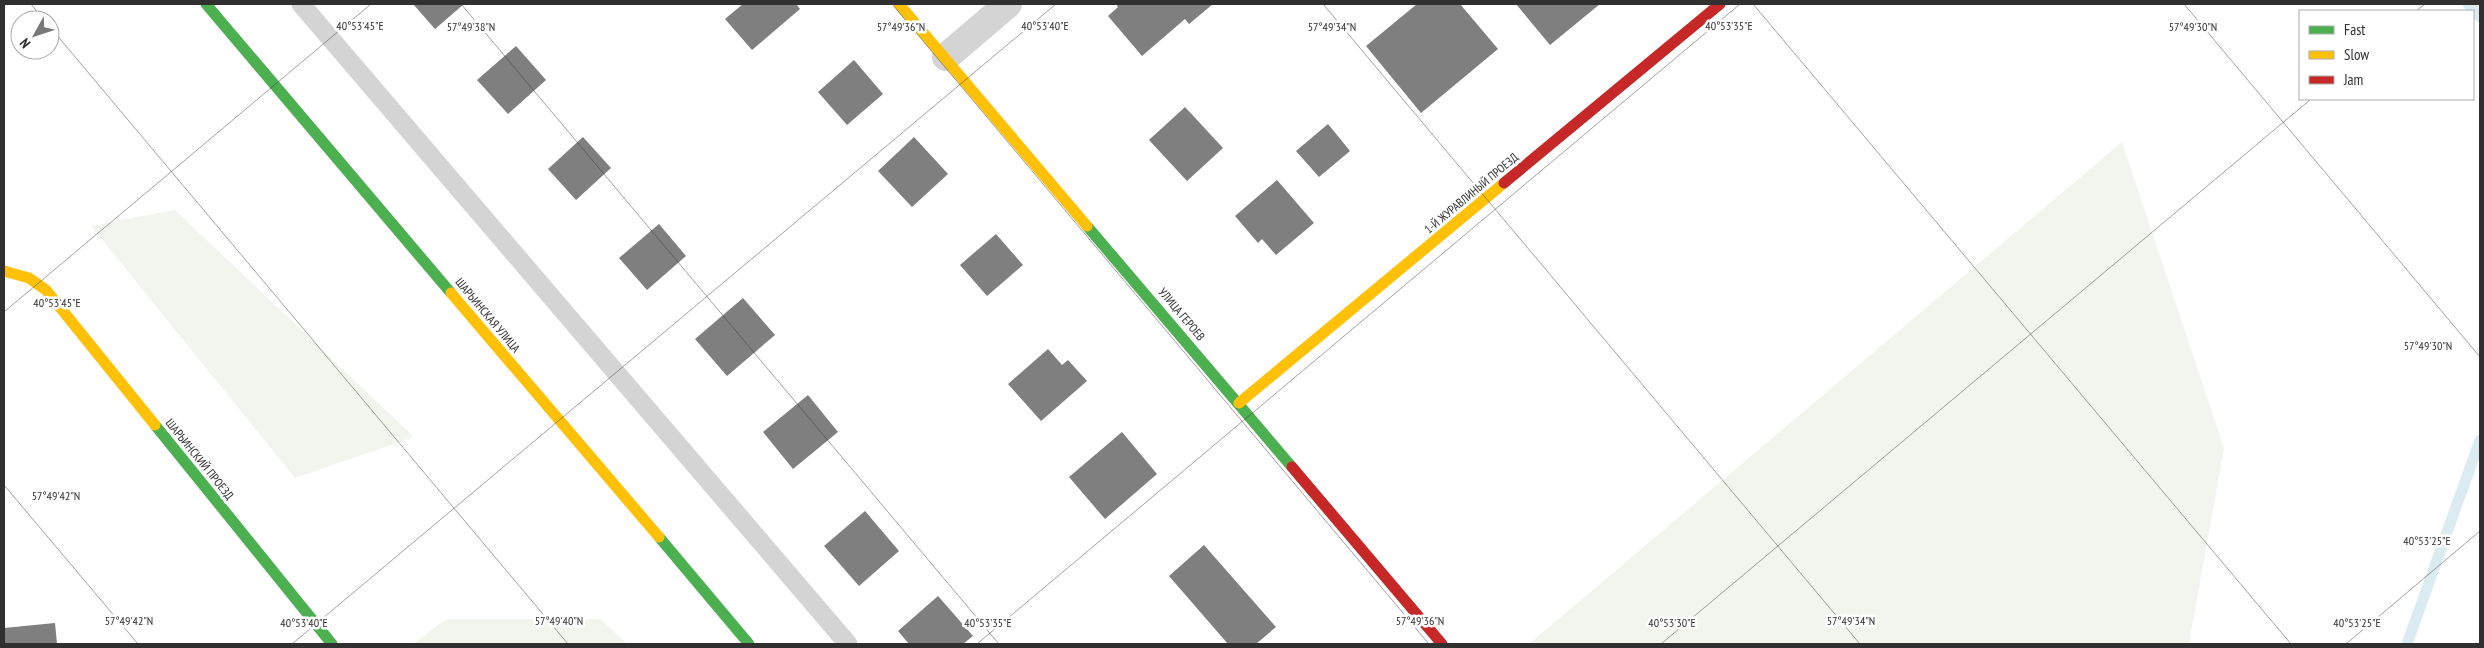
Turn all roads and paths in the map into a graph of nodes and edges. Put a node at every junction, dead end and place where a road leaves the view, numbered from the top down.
1 (206, 4) edge
2 (301, 4) edge
3 (899, 4) edge
4 (1008, 4) edge
5 (1720, 4) edge
6 (946, 57) junction
7 (4, 271) edge
8 (1239, 403) junction
9 (332, 644) edge
10 (749, 644) edge
11 (848, 644) edge
12 (1442, 644) edge

1 - 10 street, ШАРЬИНСКАЯ УЛИЦА
2 - 11 lane
3 - 6 street, УЛИЦА ГЕРОЕВ
4 - 6 street
5 - 8 street, 1-Й ЖУРАВЛИНЫЙ ПРОЕЗД
6 - 8 street, УЛИЦА ГЕРОЕВ
7 - 9 street, ШАРЬИНСКИЙ ПРОЕЗД
8 - 12 street, УЛИЦА ГЕРОЕВ

